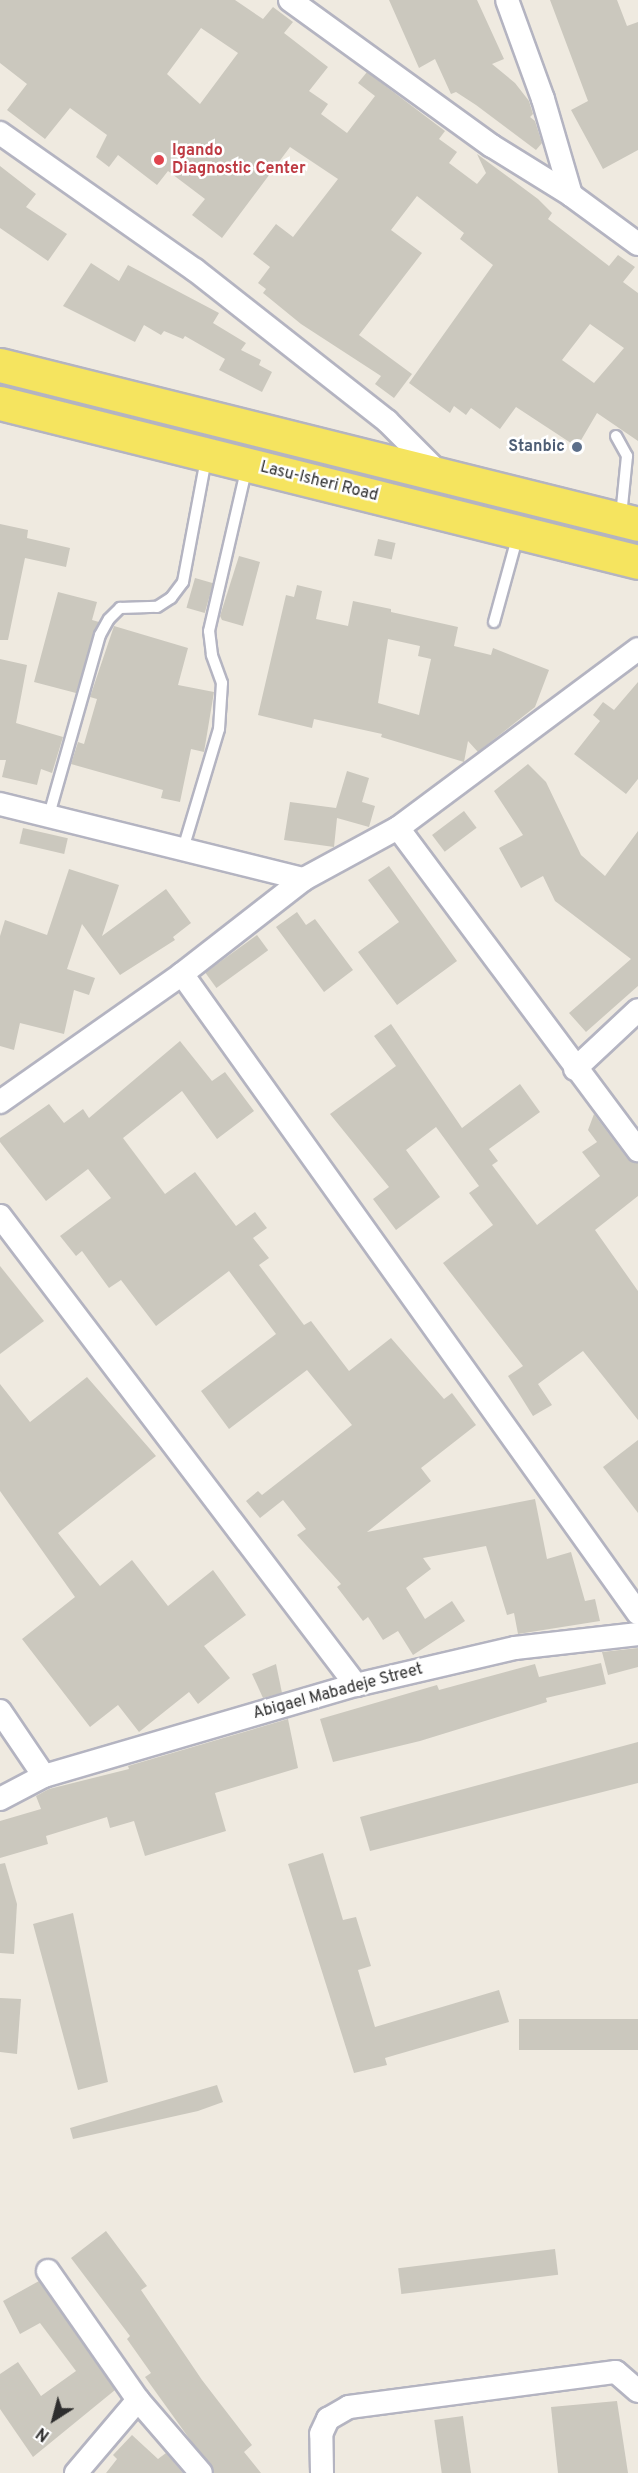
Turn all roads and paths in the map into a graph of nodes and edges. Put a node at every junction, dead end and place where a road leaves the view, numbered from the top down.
1 (290, 0) edge
2 (507, 0) edge
3 (0, 133) edge
4 (571, 195) junction
5 (638, 244) edge
6 (0, 365) edge
7 (0, 403) edge
8 (616, 436) dead end
9 (207, 454) junction
10 (247, 464) junction
11 (437, 471) junction
12 (629, 521) edge
13 (519, 532) junction
14 (638, 562) edge
15 (494, 622) dead end
16 (638, 649) edge
17 (0, 804) edge
18 (49, 815) junction
19 (398, 828) junction
20 (183, 849) junction
21 (304, 879) junction
22 (182, 974) junction
23 (638, 1010) edge
24 (575, 1069) junction
25 (4, 1097) edge
26 (638, 1150) edge
27 (0, 1216) edge
28 (638, 1613) edge
29 (638, 1634) edge
30 (356, 1685) junction
31 (0, 1711) edge
32 (44, 1776) junction
33 (0, 1799) edge
34 (48, 2271) dead end
35 (638, 2391) edge
36 (138, 2400) junction
37 (76, 2473) edge
38 (201, 2473) edge
39 (322, 2473) edge

1 - 4 street
2 - 4 street
3 - 11 street
4 - 5 street
6 - 11 main road
7 - 9 main road, Lasu-Isheri Road
8 - 12 lane
9 - 10 main road, Lasu-Isheri Road
9 - 18 lane
10 - 13 main road, Lasu-Isheri Road
10 - 20 lane
11 - 12 main road
13 - 14 main road, Lasu-Isheri Road
13 - 15 lane
16 - 19 street
17 - 18 street
18 - 20 street
19 - 21 street
19 - 24 street
20 - 21 street
21 - 22 street
22 - 25 street
22 - 28 street
23 - 24 street
24 - 26 street
27 - 30 street
29 - 30 street, Abigael Mabadeje Street
30 - 32 street, Abigael Mabadeje Street
31 - 32 street
32 - 33 street, Abigael Mabadeje Street
34 - 36 street
35 - 39 street
36 - 37 street
36 - 38 street

